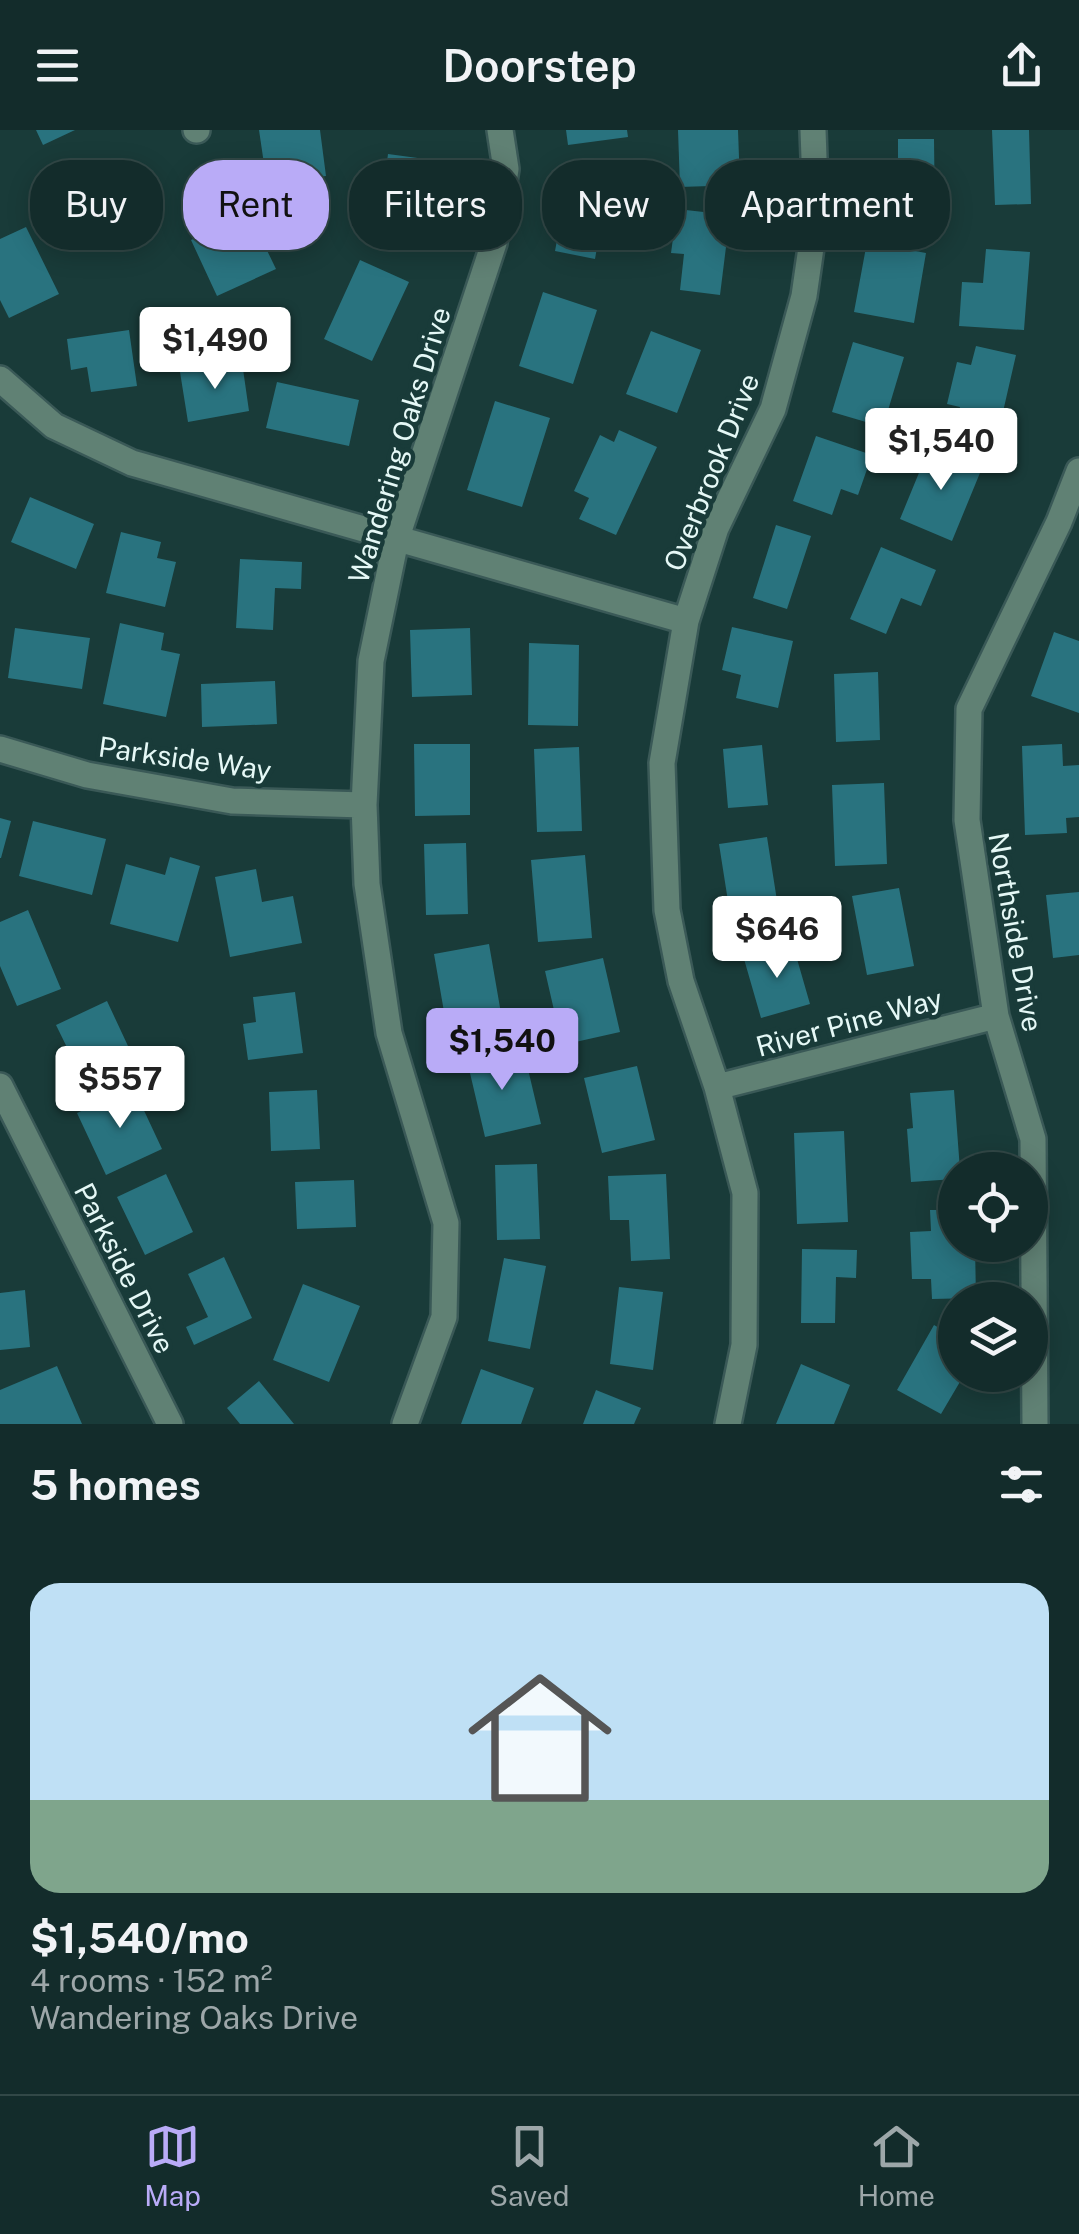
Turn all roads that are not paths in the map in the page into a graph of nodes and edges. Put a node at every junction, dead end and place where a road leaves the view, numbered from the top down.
1 (500, 130) edge
2 (813, 130) edge
3 (0, 380) edge
4 (1079, 470) edge
5 (396, 540) junction
6 (686, 621) junction
7 (0, 749) edge
8 (364, 806) junction
9 (996, 1016) junction
10 (0, 1086) edge
11 (717, 1088) junction
12 (170, 1424) edge
13 (405, 1424) edge
14 (728, 1424) edge
15 (1035, 1424) edge

1 - 5 street, Wandering Oaks Drive
2 - 6 street, Overbrook Drive
3 - 5 street
4 - 9 street, Northside Drive
5 - 6 street
5 - 8 street, Wandering Oaks Drive
6 - 11 street, Overbrook Drive
7 - 8 street, Parkside Way
8 - 13 street, Wandering Oaks Drive
9 - 11 street, River Pine Way
9 - 15 street, Northside Drive
10 - 12 street, Parkside Drive
11 - 14 street, Overbrook Drive

